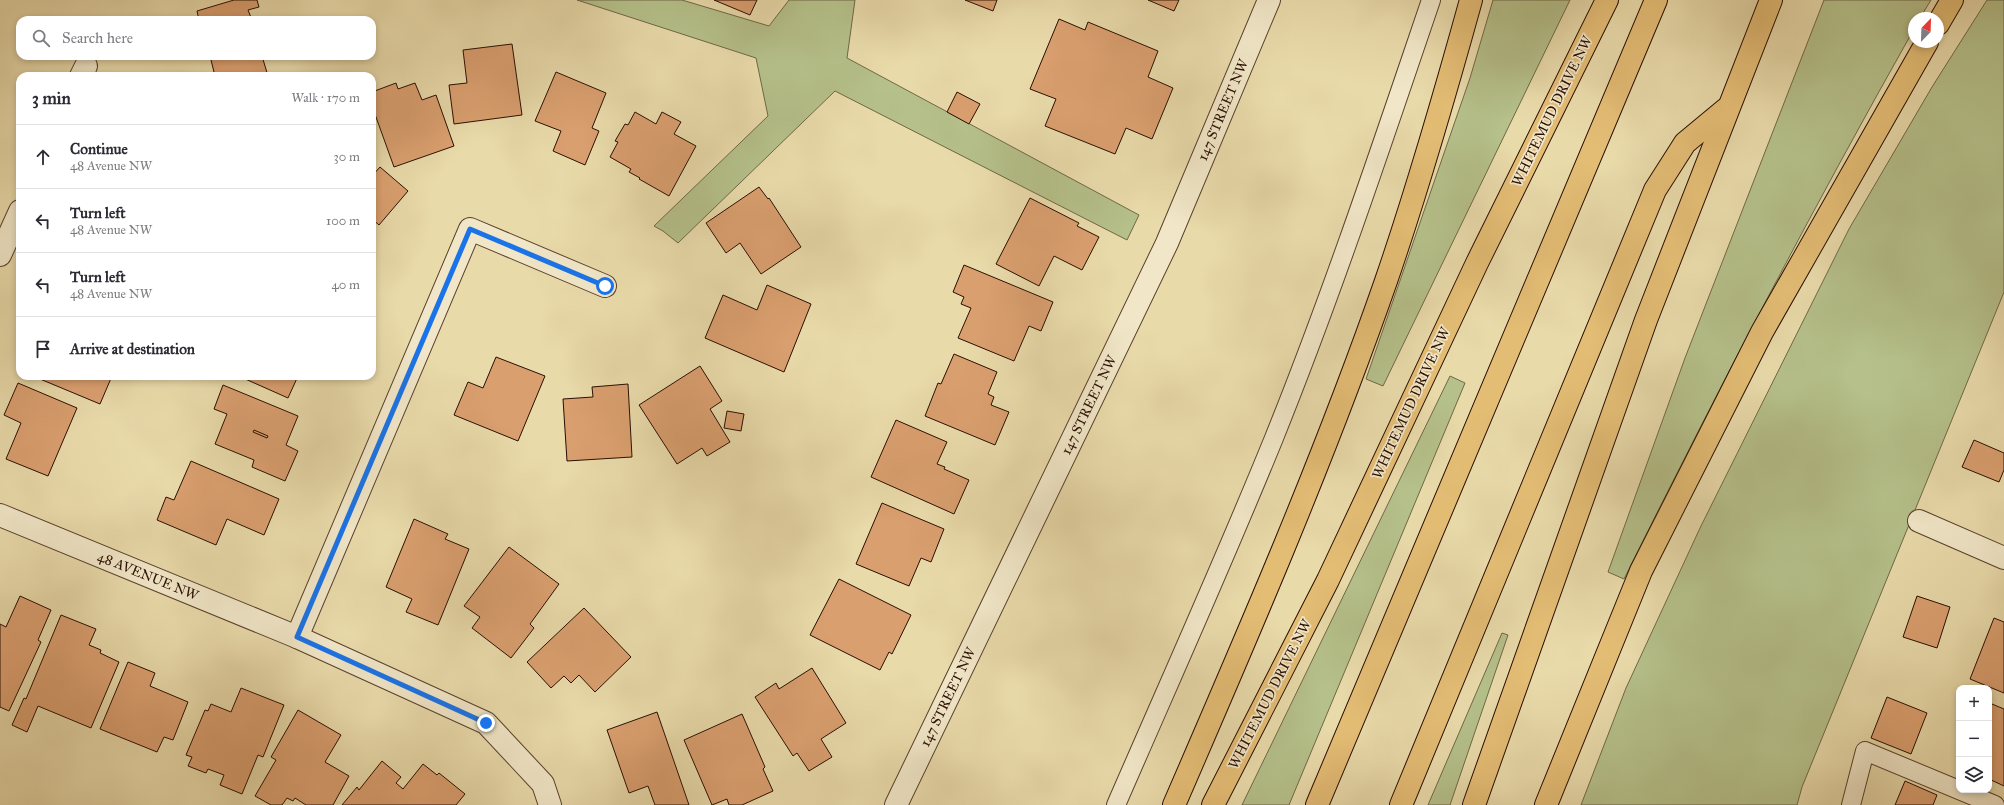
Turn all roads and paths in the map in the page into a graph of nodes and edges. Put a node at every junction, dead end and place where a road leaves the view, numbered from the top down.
1 (1269, 0) edge
2 (1431, 0) edge
3 (1471, 0) edge
4 (1607, 0) edge
5 (1656, 0) edge
6 (1771, 0) edge
7 (1952, 0) edge
8 (1944, 14) edge
9 (1924, 48) edge
10 (1728, 108) junction
11 (16, 220) edge
12 (0, 255) edge
13 (605, 286) dead end
14 (0, 515) edge
15 (1919, 521) dead end
16 (2004, 558) edge
17 (297, 637) junction
18 (550, 805) edge
19 (896, 805) edge
20 (1116, 805) edge
21 (1174, 805) edge
22 (1213, 805) edge
23 (1317, 805) edge
24 (1401, 805) edge
25 (1474, 805) edge
26 (1546, 805) edge
27 (1851, 805) edge
28 (1995, 805) edge

1 - 19 street, 147 STREET NW
2 - 20 lane
3 - 21 highway
4 - 22 highway, WHITEMUD DRIVE NW
5 - 23 highway
6 - 10 highway
7 - 8 highway
9 - 26 highway
10 - 24 highway
10 - 25 highway
11 - 12 street
13 - 17 street
14 - 17 street, 48 AVENUE NW
15 - 16 street
17 - 18 street, 48 AVENUE NW
27 - 28 lane

